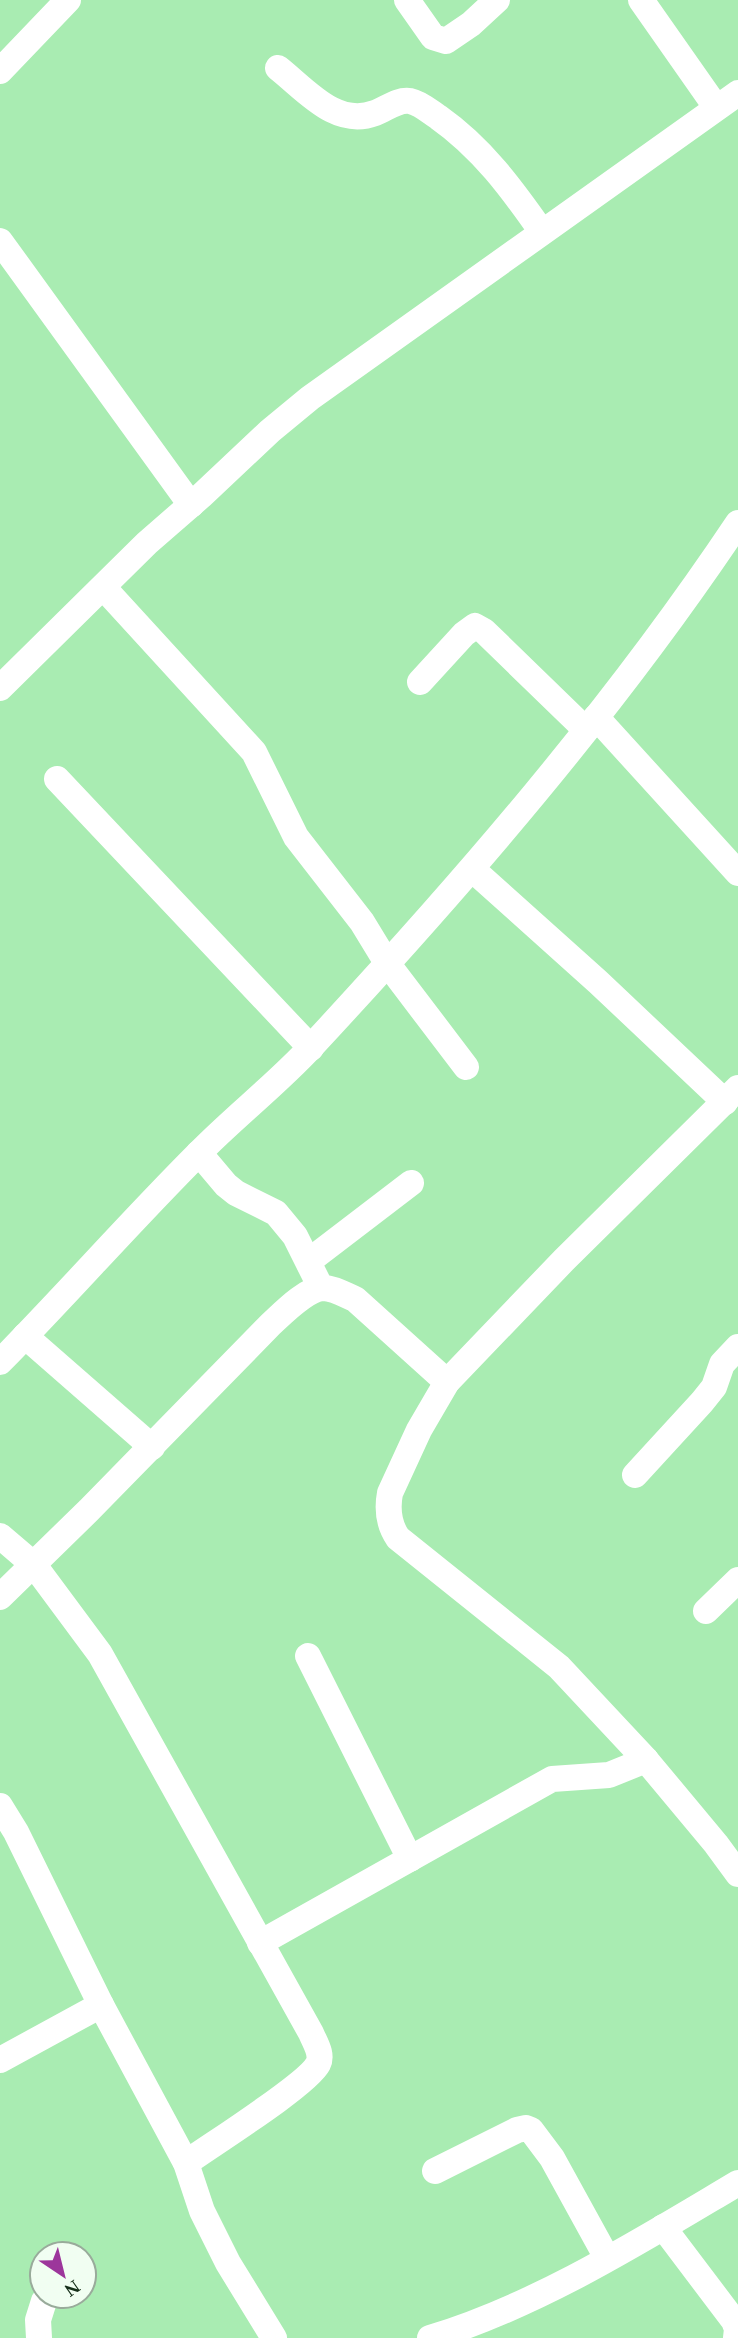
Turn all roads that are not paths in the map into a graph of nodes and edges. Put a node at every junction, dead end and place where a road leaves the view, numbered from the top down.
1 (68, 0) edge
2 (407, 0) edge
3 (497, 0) edge
4 (642, 0) edge
5 (278, 68) dead end
6 (0, 71) edge
7 (727, 100) edge
8 (542, 232) junction
9 (0, 241) edge
10 (191, 505) junction
11 (738, 523) edge
12 (103, 587) junction
13 (421, 682) dead end
14 (0, 688) edge
15 (591, 723) junction
16 (57, 779) dead end
17 (472, 869) junction
18 (738, 873) edge
19 (387, 962) junction
20 (311, 1048) junction
21 (466, 1068) dead end
22 (731, 1095) edge
23 (199, 1153) junction
24 (411, 1183) dead end
25 (309, 1261) junction
26 (321, 1288) junction
27 (25, 1336) junction
28 (738, 1347) edge
29 (0, 1362) edge
30 (447, 1382) junction
31 (152, 1447) junction
32 (635, 1475) dead end
33 (0, 1536) edge
34 (34, 1565) junction
35 (738, 1580) edge
36 (0, 1597) edge
37 (706, 1611) dead end
38 (308, 1656) dead end
39 (646, 1760) junction
40 (0, 1806) edge
41 (410, 1859) junction
42 (738, 1874) edge
43 (260, 1942) junction
44 (101, 2006) junction
45 (0, 2060) edge
46 (186, 2163) junction
47 (435, 2171) dead end
48 (738, 2183) edge
49 (663, 2227) junction
50 (607, 2258) junction
51 (41, 2310) edge
52 (39, 2338) edge
53 (274, 2338) edge
54 (430, 2338) edge
55 (736, 2338) edge

1 - 6 street
2 - 3 street
4 - 7 street
5 - 8 street
7 - 8 street
8 - 10 street
9 - 10 street
10 - 12 street
11 - 15 street
12 - 14 street
12 - 19 street
13 - 15 street
15 - 17 street
15 - 18 street
16 - 20 street
17 - 19 street
17 - 22 street
19 - 20 street
19 - 21 street
20 - 23 street
22 - 30 street
23 - 25 street
23 - 27 street
24 - 25 street
25 - 26 street
26 - 30 street
26 - 31 street
27 - 29 street
27 - 31 street
28 - 32 street
30 - 39 street
31 - 34 street
33 - 34 street
34 - 36 street
34 - 43 street
35 - 37 street
38 - 41 street
39 - 41 street
39 - 42 street
40 - 44 street
41 - 43 street
43 - 46 street
44 - 45 street
44 - 46 street
46 - 53 street
47 - 50 street
48 - 49 street
49 - 50 street
49 - 55 street
50 - 54 street
51 - 52 street

